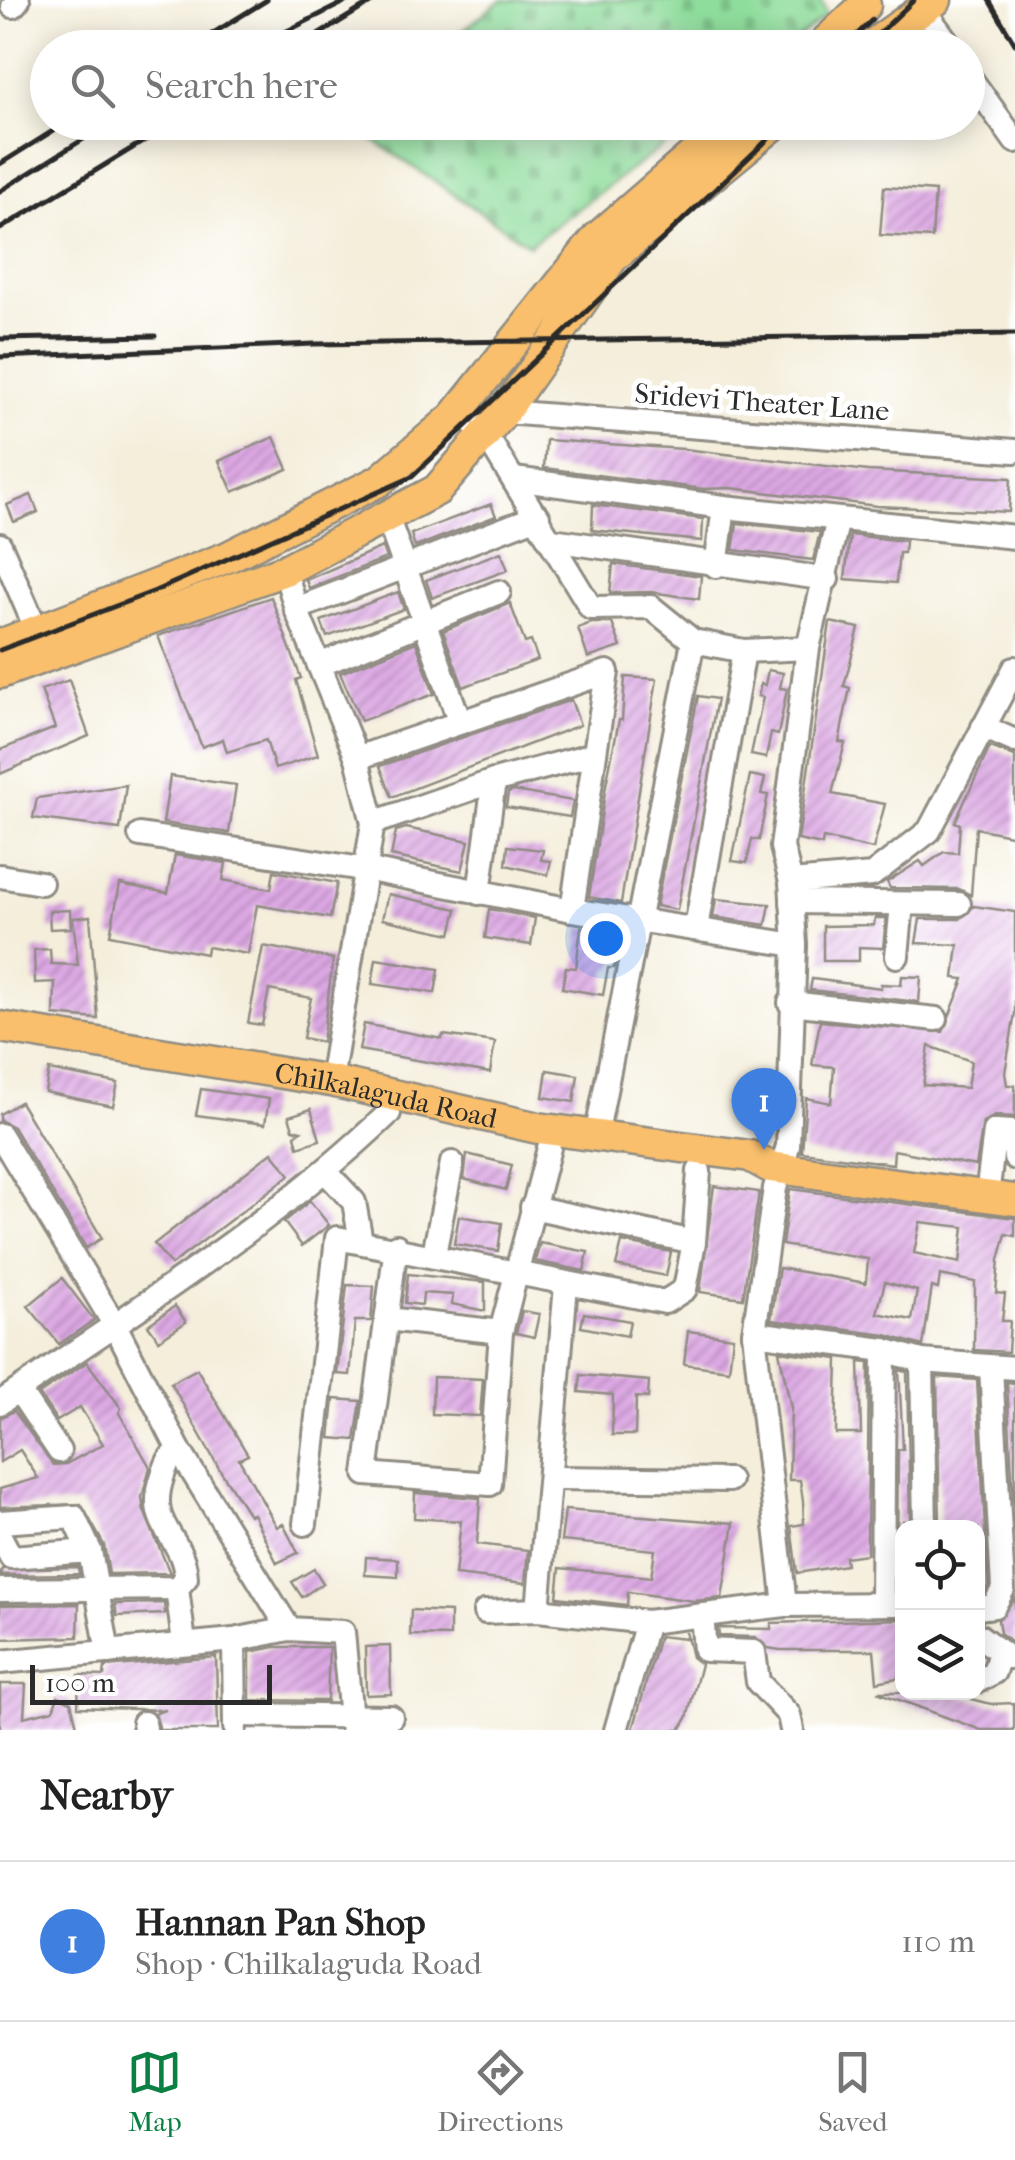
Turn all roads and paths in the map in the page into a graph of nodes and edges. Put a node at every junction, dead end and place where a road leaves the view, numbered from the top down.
1 (896, 3) edge
2 (850, 30) edge
3 (883, 30) edge
4 (883, 30) edge
5 (930, 30) edge
6 (985, 98) edge
7 (711, 140) edge
8 (755, 140) edge
9 (1015, 141) edge
10 (459, 411) junction
11 (495, 424) junction
12 (1015, 451) edge
13 (514, 479) junction
14 (724, 507) junction
15 (538, 516) junction
16 (388, 519) junction
17 (838, 519) junction
18 (1015, 537) edge
19 (552, 540) junction
20 (0, 545) edge
21 (408, 566) junction
22 (716, 566) junction
23 (285, 570) junction
24 (827, 579) junction
25 (499, 592) dead end
26 (296, 610) junction
27 (426, 622) junction
28 (37, 631) junction
29 (693, 641) junction
30 (0, 645) edge
31 (808, 648) junction
32 (744, 652) junction
33 (320, 665) junction
34 (1015, 668) edge
35 (0, 673) edge
36 (459, 720) junction
37 (984, 727) junction
38 (1015, 741) edge
39 (594, 754) junction
40 (357, 758) junction
41 (494, 780) junction
42 (374, 822) junction
43 (140, 834) dead end
44 (369, 870) junction
45 (0, 876) edge
46 (42, 883) dead end
47 (792, 892) junction
48 (479, 893) junction
49 (902, 904) junction
50 (959, 904) dead end
51 (572, 910) junction
52 (638, 920) junction
53 (696, 928) junction
54 (795, 945) junction
55 (898, 956) dead end
56 (790, 1003) junction
57 (936, 1019) dead end
58 (0, 1027) edge
59 (0, 1047) edge
60 (331, 1081) junction
61 (389, 1113) junction
62 (0, 1135) edge
63 (596, 1137) junction
64 (549, 1148) junction
65 (1015, 1158) edge
66 (452, 1164) dead end
67 (776, 1167) junction
68 (699, 1171) junction
69 (327, 1172) junction
70 (1001, 1198) edge
71 (532, 1207) junction
72 (361, 1241) junction
73 (694, 1242) junction
74 (396, 1246) junction
75 (434, 1254) junction
76 (518, 1272) junction
77 (566, 1286) junction
78 (387, 1319) junction
79 (116, 1326) junction
80 (501, 1332) junction
81 (754, 1333) junction
82 (884, 1350) junction
83 (922, 1362) junction
84 (1003, 1368) edge
85 (9, 1397) edge
86 (59, 1450) dead end
87 (179, 1450) junction
88 (552, 1478) junction
89 (729, 1480) dead end
90 (926, 1520) edge
91 (0, 1522) edge
92 (305, 1524) dead end
93 (0, 1536) edge
94 (90, 1551) junction
95 (1009, 1587) edge
96 (177, 1588) junction
97 (0, 1590) edge
98 (100, 1591) junction
99 (892, 1603) edge
100 (784, 1605) junction
101 (985, 1607) edge
102 (538, 1610) junction
103 (485, 1612) dead end
104 (702, 1616) junction
105 (647, 1622) junction
106 (289, 1629) junction
107 (985, 1639) edge
108 (234, 1640) junction
109 (184, 1643) junction
110 (108, 1652) junction
111 (1008, 1654) edge
112 (0, 1662) edge
113 (985, 1678) edge
114 (391, 1718) dead end
115 (235, 1722) edge
116 (352, 1723) edge
117 (616, 1730) edge
118 (792, 1730) edge

1 - 2 main road
1 - 3 main road
1 - 4 main road
1 - 5 street
6 - 9 street
7 - 10 main road
8 - 11 main road
10 - 11 street
10 - 28 main road
11 - 12 street, Sridevi Theater Lane
11 - 13 street
11 - 16 main road
13 - 14 street
13 - 15 street
14 - 17 street
14 - 22 street
15 - 19 street
15 - 21 street
16 - 21 street
16 - 23 main road
17 - 18 street
17 - 24 street
19 - 22 street
19 - 29 street
20 - 28 street
21 - 26 street
21 - 27 street
22 - 24 street
23 - 26 street
23 - 35 main road
24 - 31 street
25 - 27 street
26 - 33 street
27 - 33 street
27 - 36 street
28 - 30 main road
29 - 32 street
29 - 52 street
31 - 32 street
31 - 47 street
32 - 53 street
33 - 40 street
34 - 37 street
36 - 39 street
36 - 40 street
37 - 38 street
37 - 47 street
39 - 41 street
39 - 51 street
40 - 42 street
41 - 42 street
41 - 48 street
42 - 44 street
43 - 44 street
44 - 48 street
44 - 60 street
45 - 46 street
47 - 49 street
47 - 54 street
48 - 51 street
49 - 50 street
49 - 55 street
51 - 52 street
52 - 53 street
52 - 63 street
53 - 54 street
54 - 56 street
56 - 57 street
56 - 67 street
58 - 60 main road, Chilkalaguda Road
59 - 61 main road, Chilkalaguda Road
60 - 63 main road, Chilkalaguda Road
61 - 64 main road, Chilkalaguda Road
61 - 69 street
62 - 79 street
63 - 67 main road, Chilkalaguda Road
64 - 68 main road, Chilkalaguda Road
64 - 71 street
65 - 70 street
66 - 75 street
67 - 68 main road, Chilkalaguda Road
67 - 70 main road, Chilkalaguda Road
67 - 81 street
68 - 73 street
69 - 72 street
69 - 79 street
71 - 73 street
71 - 76 street
72 - 74 street
72 - 92 street
73 - 77 street
74 - 75 street
74 - 78 street
75 - 76 street
76 - 77 street
76 - 80 street
77 - 88 street
78 - 80 street
78 - 80 street
79 - 85 street
79 - 87 street
81 - 82 street
81 - 100 street
82 - 83 street
82 - 99 street
83 - 84 street
83 - 90 street
84 - 95 street
85 - 86 street
87 - 96 street
87 - 106 street
88 - 89 street
88 - 102 street
91 - 94 street
93 - 94 street
94 - 98 street
95 - 101 street
96 - 98 street
96 - 109 street
97 - 98 street
98 - 110 street
99 - 100 street
100 - 104 street
102 - 103 street
102 - 105 street
104 - 105 street
104 - 118 street
105 - 117 street
106 - 108 street
106 - 116 street
107 - 111 street
108 - 109 street
108 - 115 street
109 - 110 street
110 - 112 street
111 - 113 street
114 - 116 street
115 - 116 street

